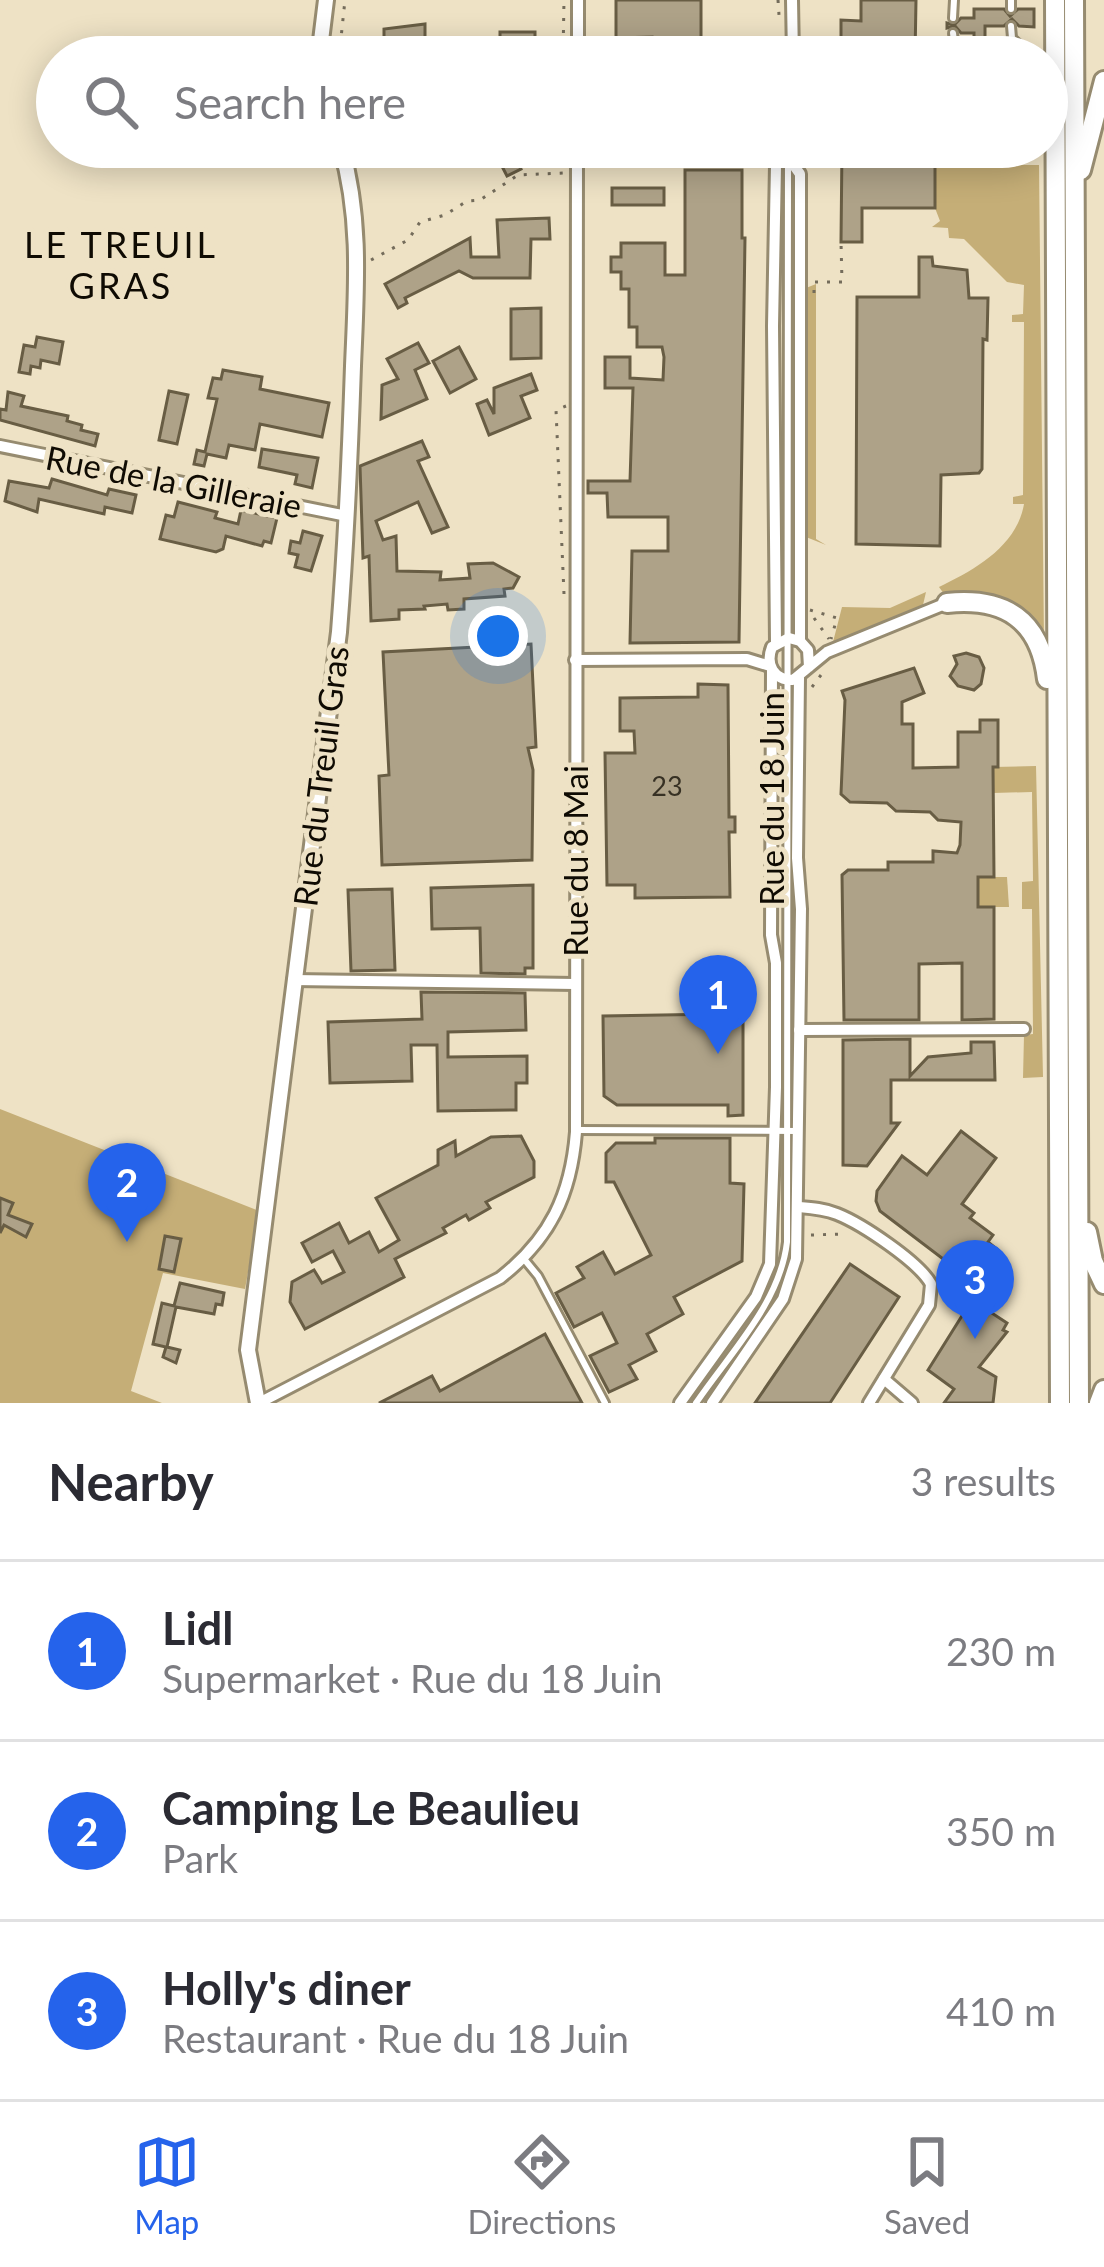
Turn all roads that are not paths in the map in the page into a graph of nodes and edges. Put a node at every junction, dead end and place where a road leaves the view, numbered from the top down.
1 (326, 0) edge
2 (578, 0) edge
3 (792, 0) edge
4 (953, 0) edge
5 (1055, 0) edge
6 (1074, 0) edge
7 (953, 18) dead end
8 (1011, 26) dead end
9 (953, 33) dead end
10 (322, 36) edge
11 (578, 36) edge
12 (793, 36) edge
13 (953, 36) edge
14 (1012, 36) edge
15 (1053, 36) edge
16 (1104, 81) edge
17 (347, 168) edge
18 (572, 168) edge
19 (784, 168) edge
20 (795, 168) edge
21 (1051, 168) edge
22 (1074, 198) junction
23 (0, 446) edge
24 (347, 516) junction
25 (947, 602) joint
26 (788, 644) junction
27 (827, 652) junction
28 (747, 659) junction
29 (575, 660) junction
30 (809, 667) junction
31 (771, 668) junction
32 (793, 679) junction
33 (1055, 773) junction
34 (293, 980) junction
35 (575, 984) junction
36 (1024, 1029) dead end
37 (799, 1030) junction
38 (576, 1130) junction
39 (773, 1131) junction
40 (793, 1131) junction
41 (1078, 1186) junction
42 (795, 1214) junction
43 (773, 1217) junction
44 (524, 1259) junction
45 (1104, 1284) edge
46 (884, 1379) junction
47 (1104, 1390) edge
48 (258, 1403) edge
49 (605, 1403) edge
50 (680, 1403) edge
51 (696, 1403) edge
52 (712, 1403) edge
53 (869, 1403) edge
54 (912, 1403) edge
55 (1060, 1403) edge
56 (1079, 1403) edge
57 (1099, 1403) edge

1 - 10 street
2 - 11 street
3 - 12 street
4 - 7 lane
5 - 15 highway
6 - 22 highway
8 - 14 lane
9 - 13 lane
16 - 22 highway
17 - 24 street, Rue du Treuil Gras
18 - 29 street, Rue du 8 Mai
19 - 26 street
20 - 26 street
21 - 33 highway
22 - 41 highway
23 - 24 street, Rue de la Gilleraie
24 - 34 street, Rue du Treuil Gras
25 - 27 street
25 - 33 highway
26 - 27 street
26 - 28 street
26 - 30 street
26 - 31 street, Rue du 18 Juin
26 - 32 lane
27 - 30 street
28 - 29 street
28 - 31 street
29 - 35 street, Rue du 8 Mai
30 - 32 street
31 - 32 street
31 - 39 street, Rue du 18 Juin
32 - 37 street, Rue du 18 Juin
32 - 40 lane
33 - 55 highway
34 - 35 street
34 - 48 street, Rue du Treuil Gras
35 - 38 street, Rue du 8 Mai
36 - 37 street
37 - 40 street, Rue du 18 Juin
38 - 39 lane
38 - 44 street, Rue du 8 Mai
39 - 40 lane
39 - 43 street, Rue du 18 Juin
40 - 42 street, Rue du 18 Juin
41 - 45 highway
41 - 56 highway
42 - 43 lane
42 - 46 street
42 - 51 lane
42 - 52 street, Rue du 18 Juin
43 - 50 street, Rue du 18 Juin
44 - 48 street, Rue du 8 Mai
44 - 49 lane
46 - 53 street
46 - 54 street
47 - 57 highway

